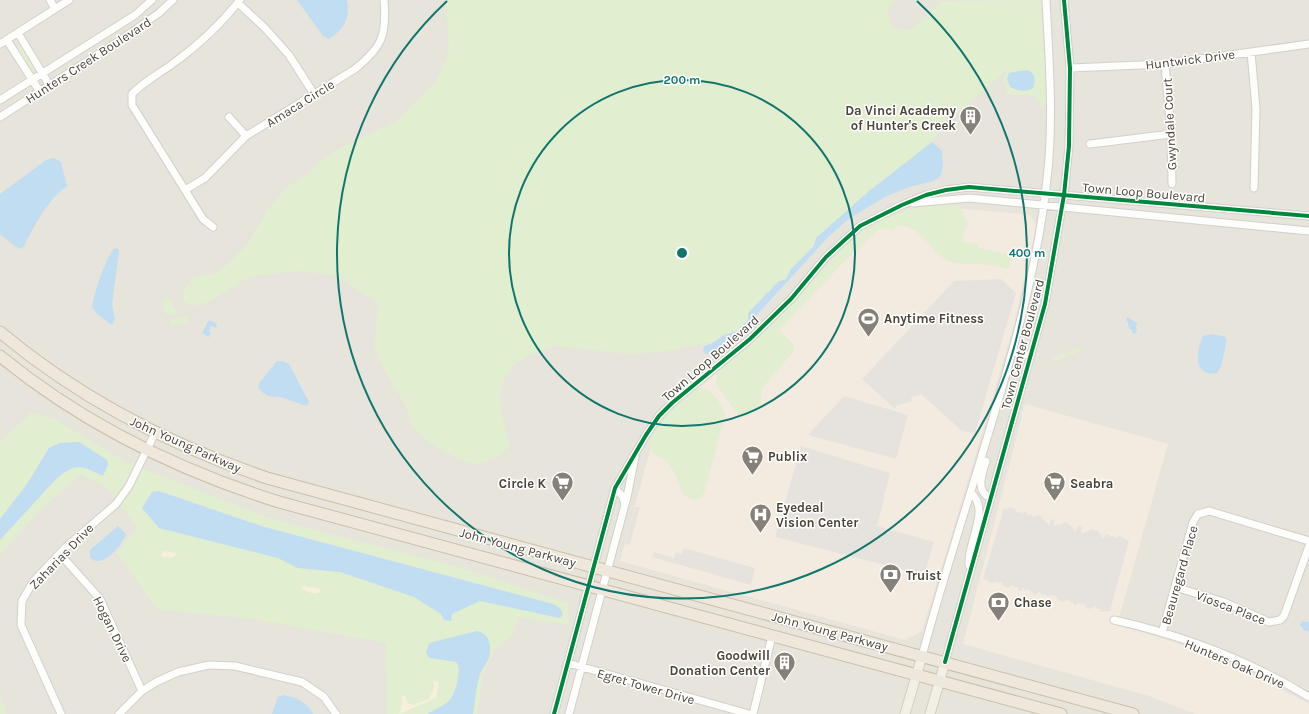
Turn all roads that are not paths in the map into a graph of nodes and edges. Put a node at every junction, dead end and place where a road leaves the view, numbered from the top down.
1 (50, 0) edge
2 (69, 0) edge
3 (152, 0) edge
4 (173, 0) edge
5 (384, 0) edge
6 (1046, 0) edge
7 (1064, 0) edge
8 (239, 2) edge
9 (55, 9) junction
10 (18, 33) junction
11 (7, 40) junction
12 (0, 44) edge
13 (1309, 44) edge
14 (1251, 52) junction
15 (1165, 64) junction
16 (1070, 68) junction
17 (43, 73) junction
18 (33, 80) junction
19 (50, 86) junction
20 (40, 92) junction
21 (314, 94) junction
22 (0, 100) edge
23 (0, 117) edge
24 (229, 117) dead end
25 (1171, 134) junction
26 (246, 136) junction
27 (1090, 144) dead end
28 (1172, 184) dead end
29 (1254, 188) dead end
30 (185, 190) junction
31 (1046, 192) junction
32 (1064, 195) junction
33 (902, 204) junction
34 (1044, 206) junction
35 (1062, 208) junction
36 (1309, 216) edge
37 (214, 227) dead end
38 (1309, 231) edge
39 (0, 332) edge
40 (1013, 351) junction
41 (0, 356) edge
42 (1030, 356) junction
43 (994, 418) junction
44 (155, 433) junction
45 (146, 450) junction
46 (636, 451) junction
47 (614, 488) junction
48 (971, 493) junction
49 (990, 498) junction
50 (625, 505) junction
51 (1309, 541) edge
52 (1309, 546) edge
53 (60, 554) junction
54 (593, 567) junction
55 (970, 568) junction
56 (607, 571) junction
57 (587, 586) junction
58 (1175, 587) junction
59 (603, 590) junction
60 (1114, 620) dead end
61 (1162, 633) junction
62 (772, 636) junction
63 (922, 656) junction
64 (945, 662) junction
65 (568, 663) junction
66 (581, 668) junction
67 (916, 675) junction
68 (939, 681) junction
69 (142, 692) junction
70 (1309, 697) edge
71 (61, 714) edge
72 (119, 714) edge
73 (336, 714) edge
74 (554, 714) edge
75 (569, 714) edge
76 (749, 714) edge
77 (753, 714) edge
78 (905, 714) edge
79 (930, 714) edge
80 (1061, 714) edge
81 (1133, 714) edge

1 - 9 street
2 - 9 street
3 - 17 street, Hunters Creek Boulevard
4 - 19 street, Hunters Creek Boulevard
5 - 21 street, Amaca Circle
6 - 31 street, Town Center Boulevard
7 - 16 street, Town Center Boulevard
8 - 21 street
8 - 30 street
9 - 10 street
10 - 11 street
10 - 17 street
11 - 12 street
11 - 18 street
13 - 14 street, Huntwick Drive
14 - 15 street, Huntwick Drive
14 - 29 street
15 - 16 street, Huntwick Drive
15 - 25 street, Gwyndale Court
16 - 32 street, Town Center Boulevard
17 - 18 street, Hunters Creek Boulevard
17 - 19 street
18 - 20 street
18 - 22 street, Hunters Creek Boulevard
19 - 20 street, Hunters Creek Boulevard
20 - 23 street, Hunters Creek Boulevard
21 - 26 street, Amaca Circle
24 - 26 street
25 - 27 street
25 - 28 street, Gwyndale Court
26 - 30 street, Amaca Circle
30 - 37 street
31 - 32 street, Town Loop Boulevard
31 - 33 street, Town Loop Boulevard
31 - 34 street, Town Center Boulevard
32 - 35 street, Town Center Boulevard
32 - 36 street, Town Loop Boulevard
33 - 34 street, Town Loop Boulevard
33 - 46 street, Town Loop Boulevard
34 - 35 street, Town Loop Boulevard
34 - 40 street, Town Center Boulevard
35 - 38 street, Town Loop Boulevard
35 - 42 street, Town Center Boulevard
39 - 44 highway, John Young Parkway
40 - 42 street
40 - 43 street, Town Center Boulevard
41 - 45 highway, John Young Parkway
42 - 49 street, Town Center Boulevard
43 - 48 street, Town Center Boulevard
43 - 49 street, Town Center Boulevard
44 - 45 street, Zaharias Drive
44 - 54 highway, John Young Parkway
45 - 53 street, Zaharias Drive
45 - 57 highway, John Young Parkway
46 - 47 street, Town Loop Boulevard
46 - 50 street, Town Loop Boulevard
47 - 50 street
47 - 54 street, Town Loop Boulevard
48 - 55 street, Town Center Boulevard
48 - 63 street, Town Center Boulevard
49 - 55 street, Town Center Boulevard
50 - 56 street, Town Loop Boulevard
51 - 58 street, Beauregard Place
52 - 58 street, Viosca Place
53 - 69 street, Hogan Drive
53 - 71 street, Zaharias Drive
54 - 56 highway, John Young Parkway
54 - 57 street, Town Loop Boulevard
55 - 64 street, Town Center Boulevard
56 - 59 street, Town Loop Boulevard
56 - 63 highway, John Young Parkway
57 - 59 highway, John Young Parkway
57 - 65 street, Town Loop Boulevard
58 - 61 street, Beauregard Place
59 - 62 highway, John Young Parkway
59 - 66 street, Town Loop Boulevard
60 - 61 street, Hunters Oak Drive
61 - 70 street, Hunters Oak Drive
62 - 67 highway, John Young Parkway
62 - 77 street
63 - 64 highway, John Young Parkway
63 - 67 main road, Town Center Boulevard
64 - 68 main road, Town Center Boulevard
64 - 81 highway, John Young Parkway
65 - 66 street, Egret Tower Drive
65 - 74 street, Town Loop Boulevard
66 - 75 street, Town Loop Boulevard
66 - 76 street, Egret Tower Drive
67 - 68 highway, John Young Parkway
67 - 78 main road, Town Center Boulevard
68 - 79 main road, Town Center Boulevard
68 - 80 highway, John Young Parkway
69 - 72 street
69 - 73 street

